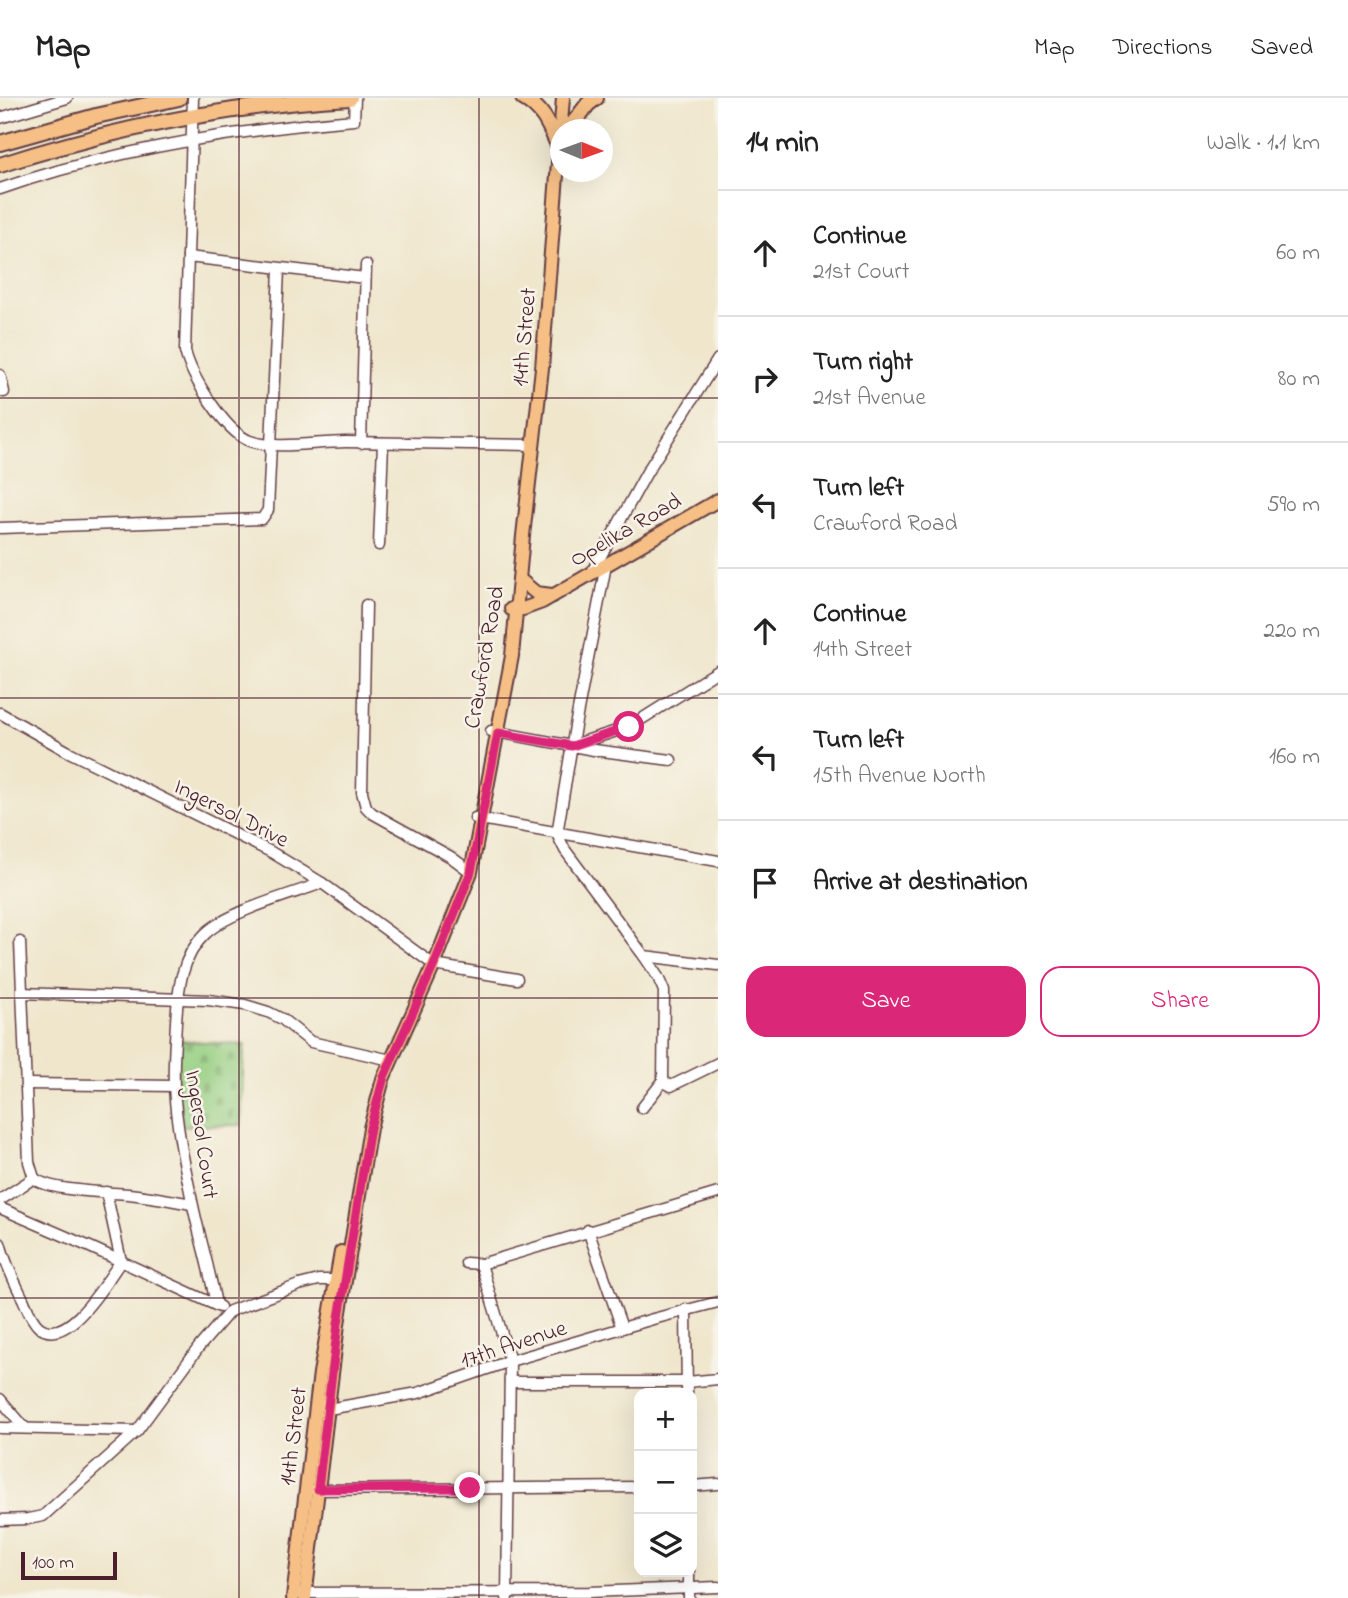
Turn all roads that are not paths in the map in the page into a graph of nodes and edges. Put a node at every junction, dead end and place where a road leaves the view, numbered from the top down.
1 (67, 98) edge
2 (179, 98) edge
3 (193, 98) edge
4 (352, 98) edge
5 (523, 98) edge
6 (563, 98) edge
7 (596, 98) edge
8 (0, 117) edge
9 (192, 117) junction
10 (561, 119) edge
11 (576, 119) edge
12 (550, 126) edge
13 (192, 140) junction
14 (0, 143) edge
15 (0, 164) edge
16 (557, 182) edge
17 (0, 189) edge
18 (188, 257) junction
19 (366, 265) dead end
20 (279, 270) junction
21 (365, 278) junction
22 (718, 359) edge
23 (0, 375) edge
24 (4, 392) dead end
25 (361, 443) junction
26 (383, 443) junction
27 (271, 444) junction
28 (534, 446) junction
29 (718, 500) edge
30 (0, 528) edge
31 (379, 545) dead end
32 (606, 565) junction
33 (592, 572) junction
34 (519, 579) junction
35 (552, 595) junction
36 (366, 605) dead end
37 (536, 605) junction
38 (516, 608) junction
39 (516, 629) junction
40 (718, 671) edge
41 (0, 713) edge
42 (495, 732) junction
43 (572, 746) junction
44 (671, 760) dead end
45 (479, 818) junction
46 (557, 834) junction
47 (718, 861) edge
48 (468, 869) junction
49 (322, 883) junction
50 (20, 942) dead end
51 (644, 956) junction
52 (431, 963) junction
53 (718, 965) edge
54 (517, 979) dead end
55 (22, 993) junction
56 (177, 1000) junction
57 (387, 1059) junction
58 (718, 1063) edge
59 (663, 1081) junction
60 (27, 1084) junction
61 (174, 1086) junction
62 (642, 1108) dead end
63 (34, 1178) junction
64 (106, 1192) junction
65 (718, 1193) edge
66 (0, 1200) edge
67 (192, 1204) junction
68 (0, 1208) edge
69 (588, 1230) junction
70 (0, 1243) edge
71 (121, 1261) junction
72 (466, 1263) dead end
73 (481, 1264) junction
74 (340, 1280) junction
75 (718, 1302) edge
76 (216, 1305) junction
77 (686, 1309) junction
78 (230, 1311) junction
79 (622, 1328) junction
80 (510, 1361) junction
81 (718, 1379) edge
82 (510, 1382) junction
83 (687, 1388) edge
84 (0, 1399) edge
85 (323, 1406) junction
86 (0, 1428) edge
87 (25, 1428) junction
88 (137, 1431) junction
89 (718, 1483) edge
90 (697, 1485) edge
91 (634, 1486) edge
92 (509, 1488) junction
93 (313, 1490) junction
94 (0, 1520) edge
95 (718, 1587) edge
96 (689, 1594) edge
97 (508, 1595) edge
98 (299, 1596) edge

1 - 8 street
2 - 14 highway
3 - 9 street
4 - 9 highway
4 - 13 street
5 - 12 highway
6 - 10 main road, 14th Street
7 - 11 highway
9 - 13 street
9 - 15 highway
13 - 17 street
13 - 18 street
16 - 28 main road, 14th Street
18 - 20 street
18 - 27 street
19 - 21 street
20 - 21 street
20 - 27 street
21 - 25 street
22 - 33 street
23 - 24 street
25 - 26 street
25 - 27 street
26 - 28 street
26 - 31 street
27 - 30 street
28 - 34 main road, 14th Street
29 - 32 main road, Opelika Road
32 - 33 main road, Opelika Road
32 - 43 street
33 - 35 main road, Opelika Road
34 - 35 main road
34 - 38 main road, Crawford Road
35 - 37 main road, Opelika Road
35 - 38 main road, Opelika Road
36 - 48 street
37 - 38 main road, Opelika Road
37 - 39 main road
38 - 39 main road, Crawford Road
38 - 42 main road, Crawford Road
39 - 42 main road, Crawford Road
40 - 43 street
41 - 49 street, Ingersol Drive
42 - 43 street
42 - 45 main road, Crawford Road
43 - 44 street
43 - 46 street
45 - 46 street
45 - 48 main road, Crawford Road
46 - 47 street
46 - 51 street
48 - 52 main road, Crawford Road
49 - 52 street, Ingersol Drive
49 - 56 street, Ingersol Court
50 - 55 street
51 - 53 street
51 - 59 street
52 - 54 street
52 - 57 main road, Crawford Road
55 - 56 street
55 - 60 street
56 - 57 street
56 - 61 street, Ingersol Court
57 - 74 main road, Crawford Road
58 - 59 street
59 - 62 street
60 - 61 street
60 - 63 street
61 - 67 street, Ingersol Court
63 - 64 street
63 - 66 street
64 - 67 street
64 - 71 street
65 - 69 street
67 - 76 street, Ingersol Court
68 - 71 street
69 - 73 street
69 - 79 street
70 - 71 street
71 - 76 street
72 - 73 street
73 - 80 street
74 - 78 street
74 - 85 main road, 14th Street
75 - 77 street, 17th Avenue
76 - 78 street
77 - 79 street, 17th Avenue
77 - 83 street
78 - 88 street
79 - 80 street, 17th Avenue
80 - 82 street
80 - 85 street, 17th Avenue
81 - 83 street
82 - 83 street
82 - 92 street
84 - 87 street
85 - 93 main road, 14th Street
86 - 87 street
87 - 88 street
88 - 94 street
89 - 90 street
91 - 92 street
92 - 93 street
92 - 97 street
93 - 98 main road, 14th Street
95 - 96 street
96 - 97 street
97 - 98 street

